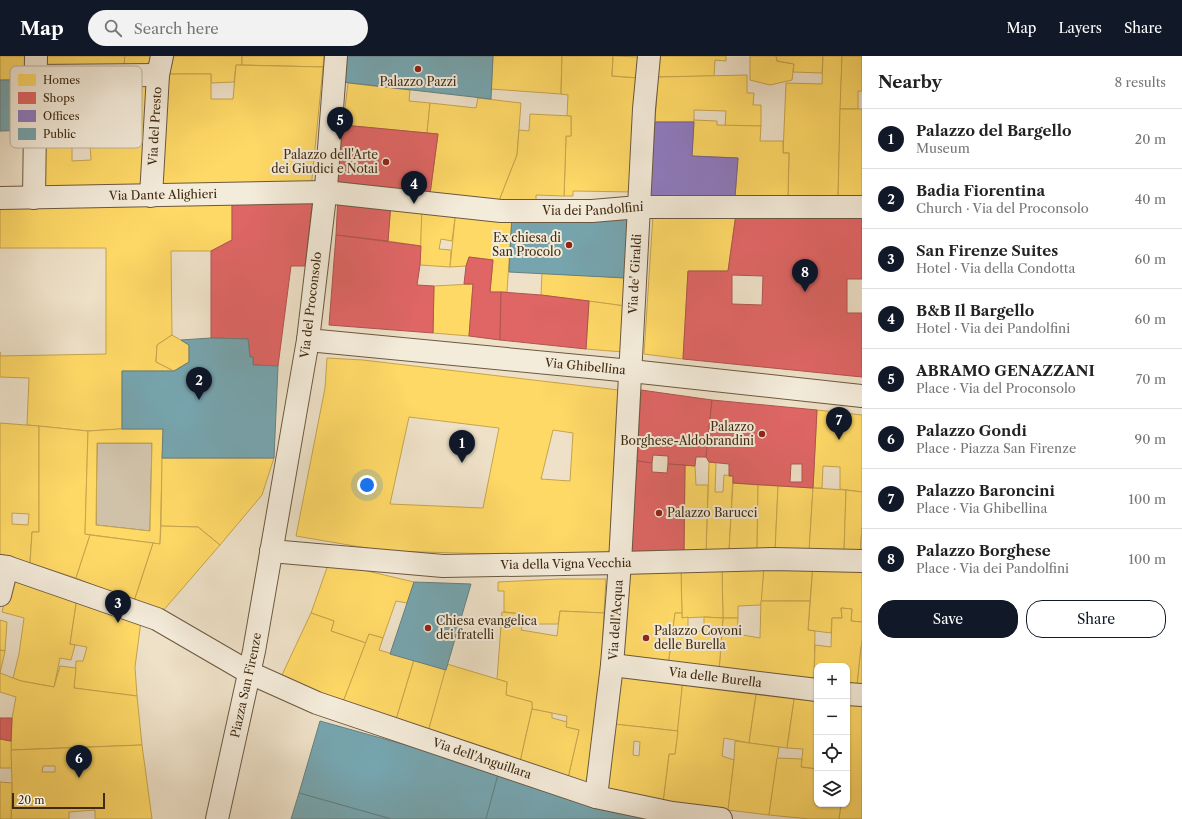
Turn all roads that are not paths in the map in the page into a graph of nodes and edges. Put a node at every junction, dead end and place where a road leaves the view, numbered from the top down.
1 (336, 56) edge
2 (649, 56) edge
3 (36, 66) edge
4 (160, 66) edge
5 (35, 148) edge
6 (325, 192) junction
7 (150, 196) junction
8 (0, 198) edge
9 (34, 198) junction
10 (862, 207) edge
11 (639, 208) junction
12 (308, 340) junction
13 (631, 371) junction
14 (862, 396) edge
15 (271, 551) junction
16 (862, 561) edge
17 (620, 563) junction
18 (3, 567) edge
19 (0, 596) edge
20 (612, 666) junction
21 (250, 673) junction
22 (814, 690) edge
23 (850, 694) edge
24 (862, 695) edge
25 (596, 797) junction
26 (671, 816) edge
27 (217, 819) edge
28 (721, 819) edge

1 - 6 street, Via del Proconsolo
2 - 11 street, Via de' Giraldi
3 - 4 street
4 - 7 street, Via del Presto
5 - 9 street
6 - 7 street, Via Dante Alighieri
6 - 11 street, Via dei Pandolfini
6 - 12 street, Via del Proconsolo
7 - 9 street, Via Dante Alighieri
8 - 9 street, Via Dante Alighieri
10 - 11 street, Via dei Pandolfini
11 - 13 street, Via de' Giraldi
12 - 13 street, Via Ghibellina
12 - 15 street, Via del Proconsolo
13 - 14 street, Via Ghibellina
13 - 17 street, Via dell'Acqua
15 - 17 street, Via della Vigna Vecchia
15 - 21 street, Piazza San Firenze
16 - 17 street, Via della Vigna Vecchia
17 - 20 street, Via dell'Acqua
18 - 19 street
18 - 21 street, Via dell'Anguillara
20 - 22 street, Via delle Burella
20 - 25 street, Via dell'Acqua
21 - 25 street, Via dell'Anguillara
21 - 27 street, Piazza San Firenze
23 - 24 street
25 - 26 street, Via dell'Anguillara
26 - 28 street, Via dell'Anguillara

